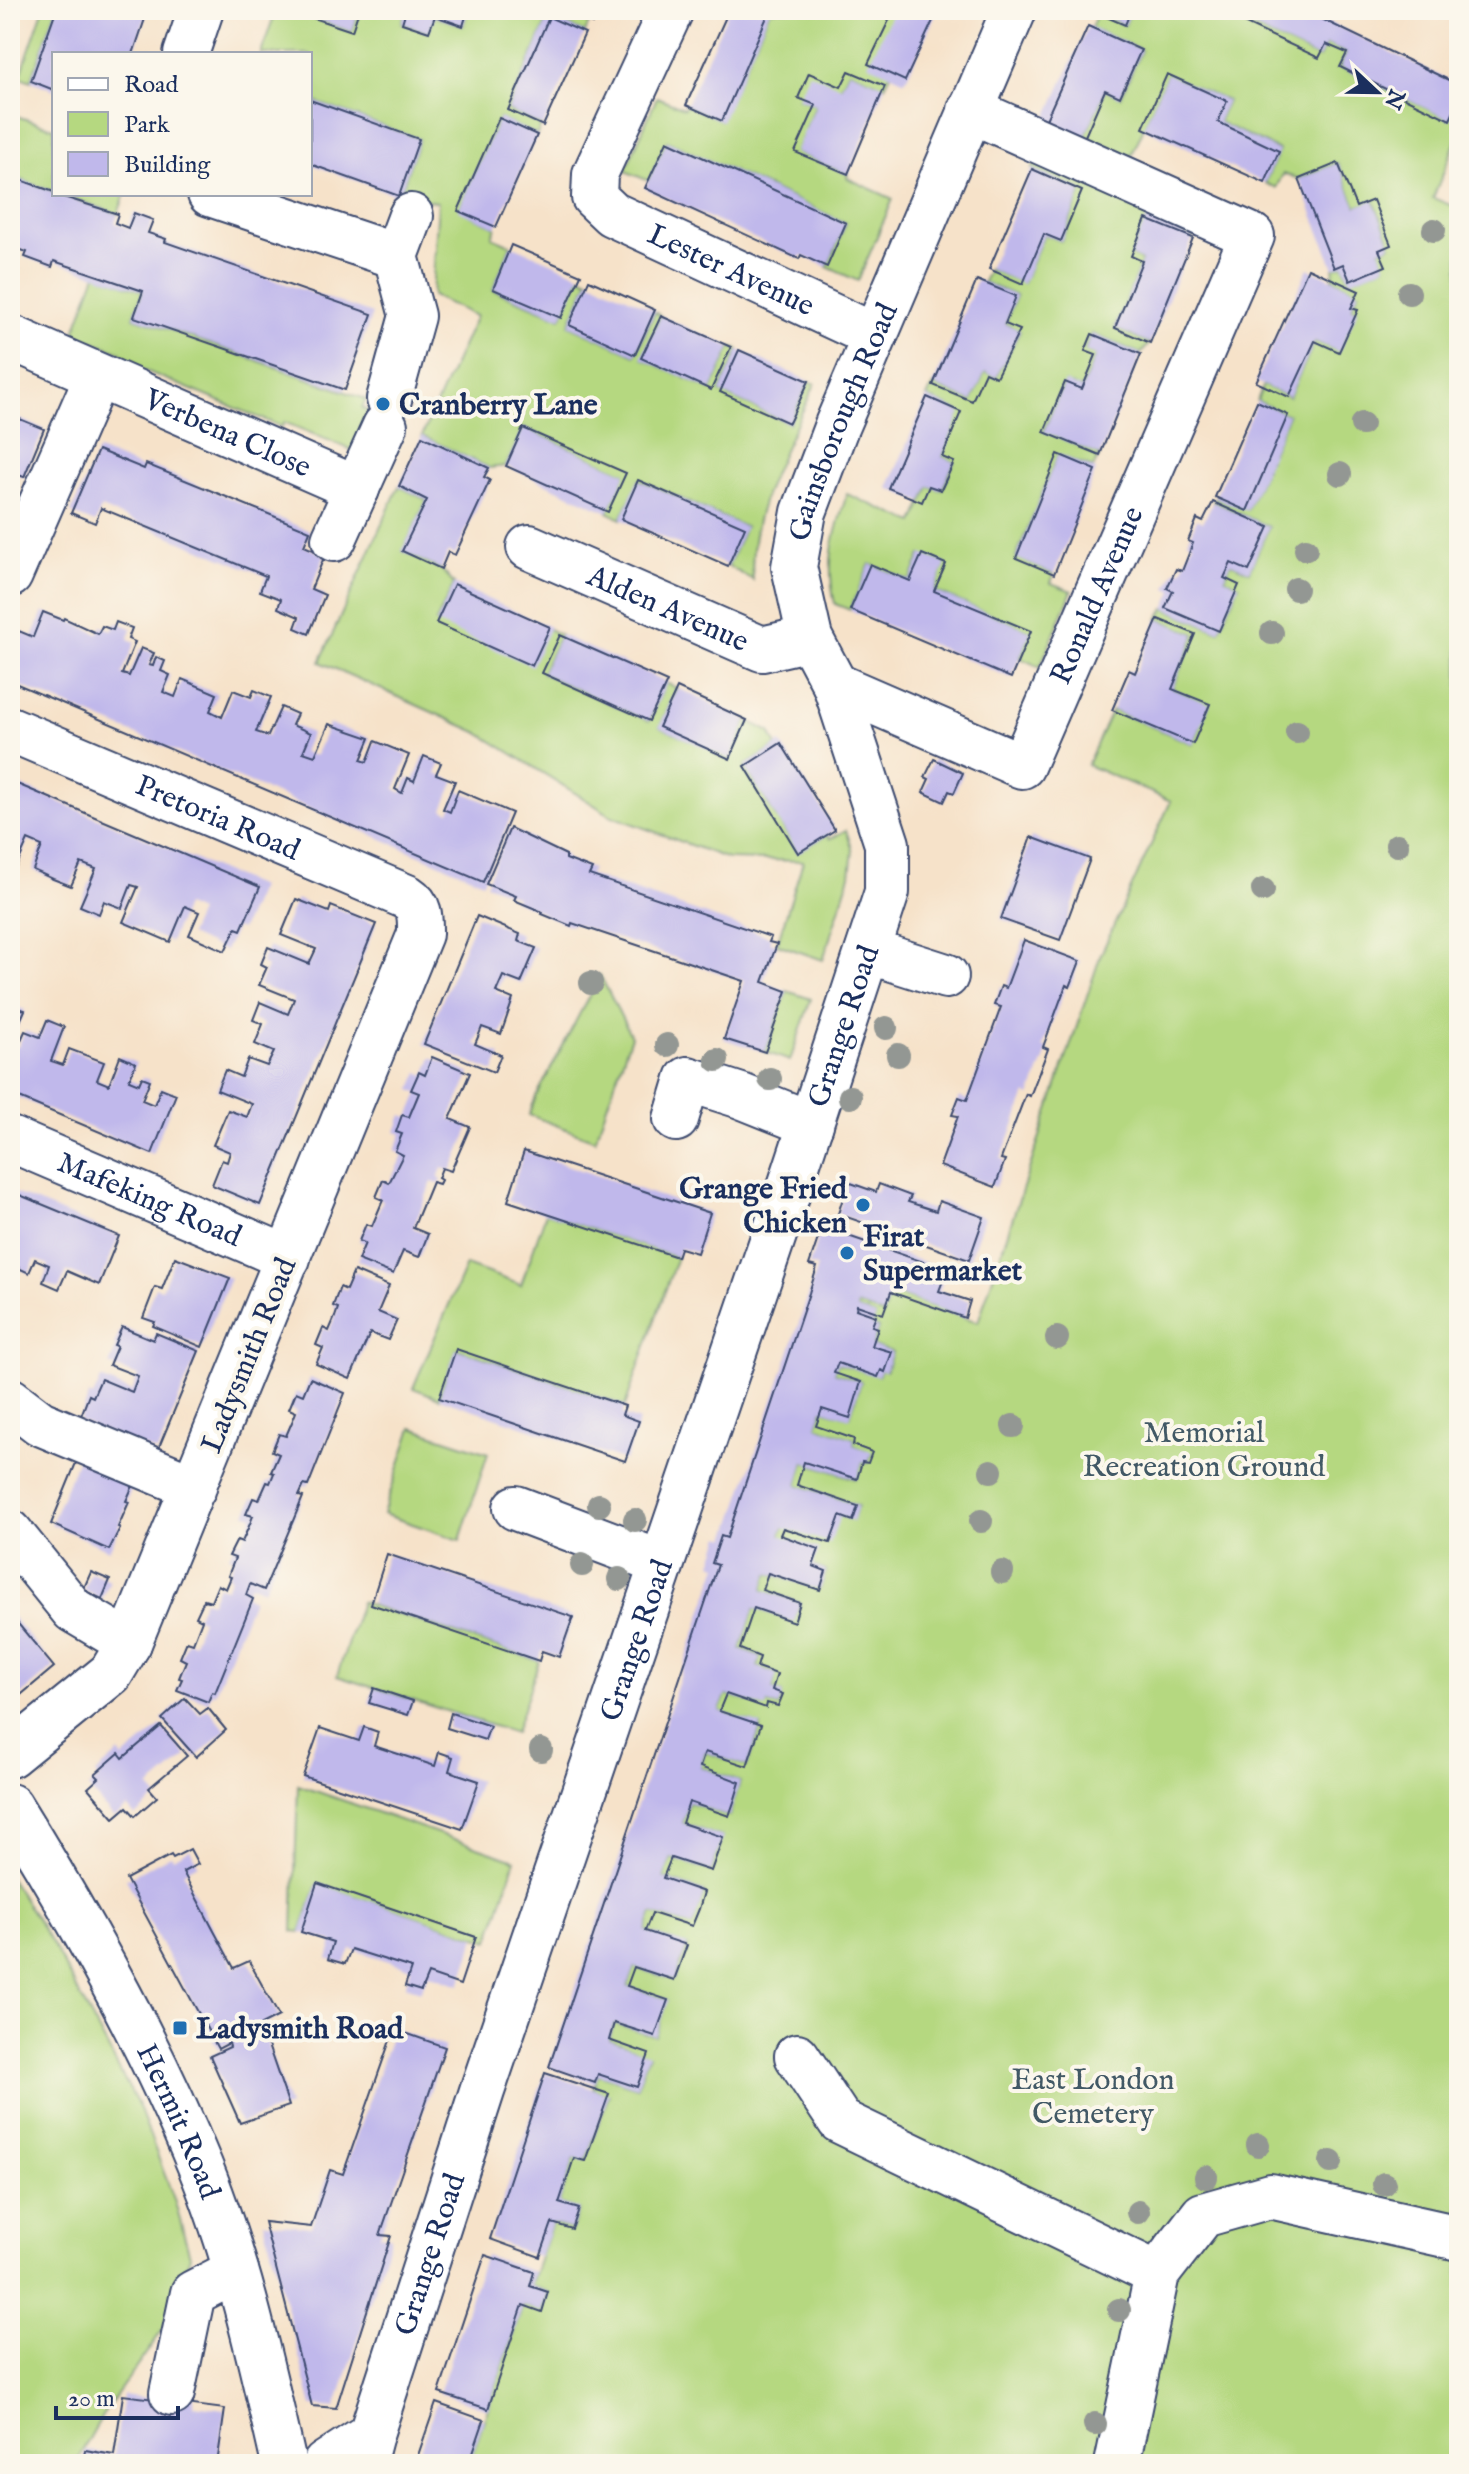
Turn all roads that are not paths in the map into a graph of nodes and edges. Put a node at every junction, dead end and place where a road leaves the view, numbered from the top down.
1 (201, 10) edge
2 (671, 10) edge
3 (1014, 10) edge
4 (187, 52) edge
5 (970, 110) junction
6 (216, 196) edge
7 (411, 216) dead end
8 (396, 256) junction
9 (873, 335) junction
10 (10, 337) edge
11 (97, 376) junction
12 (357, 489) junction
13 (334, 539) dead end
14 (529, 547) dead end
15 (10, 575) edge
16 (810, 638) junction
17 (835, 685) junction
18 (10, 729) edge
19 (887, 844) joint
20 (420, 912) joint
21 (868, 951) junction
22 (946, 976) dead end
23 (676, 1119) dead end
24 (811, 1124) junction
25 (10, 1139) edge
26 (288, 1258) junction
27 (10, 1400) edge
28 (194, 1487) junction
29 (516, 1508) dead end
30 (10, 1532) edge
31 (661, 1563) junction
32 (129, 1643) junction
33 (10, 1755) edge
34 (10, 1806) edge
35 (797, 2056) dead end
36 (1459, 2238) edge
37 (236, 2271) junction
38 (1157, 2274) junction
39 (172, 2393) dead end
40 (367, 2449) edge
41 (284, 2464) edge
42 (325, 2464) edge
43 (1117, 2464) edge

1 - 4 street
2 - 9 street, Lester Avenue
3 - 5 street, Gainsborough Road
5 - 9 street, Gainsborough Road
5 - 17 street, Ronald Avenue
6 - 8 street
7 - 8 street
8 - 12 street
9 - 16 street, Gainsborough Road
10 - 11 street, Verbena Close
11 - 12 street, Verbena Close
11 - 15 street
12 - 13 street
14 - 16 street, Alden Avenue
16 - 17 street, Gainsborough Road
17 - 19 street, Gainsborough Road
18 - 20 street, Pretoria Road
19 - 21 street, Grange Road
20 - 26 street, Ladysmith Road
21 - 22 street
21 - 24 street, Grange Road
23 - 24 street
24 - 31 street, Grange Road
25 - 26 street, Mafeking Road
26 - 28 street, Ladysmith Road
27 - 28 street
28 - 32 street, Ladysmith Road
29 - 31 street
30 - 32 street
31 - 40 street, Grange Road
32 - 33 street, Ladysmith Road
34 - 37 street, Hermit Road
35 - 38 street
36 - 38 street
37 - 39 street
37 - 41 street, Hermit Road
38 - 43 street
40 - 42 street, Grange Road

